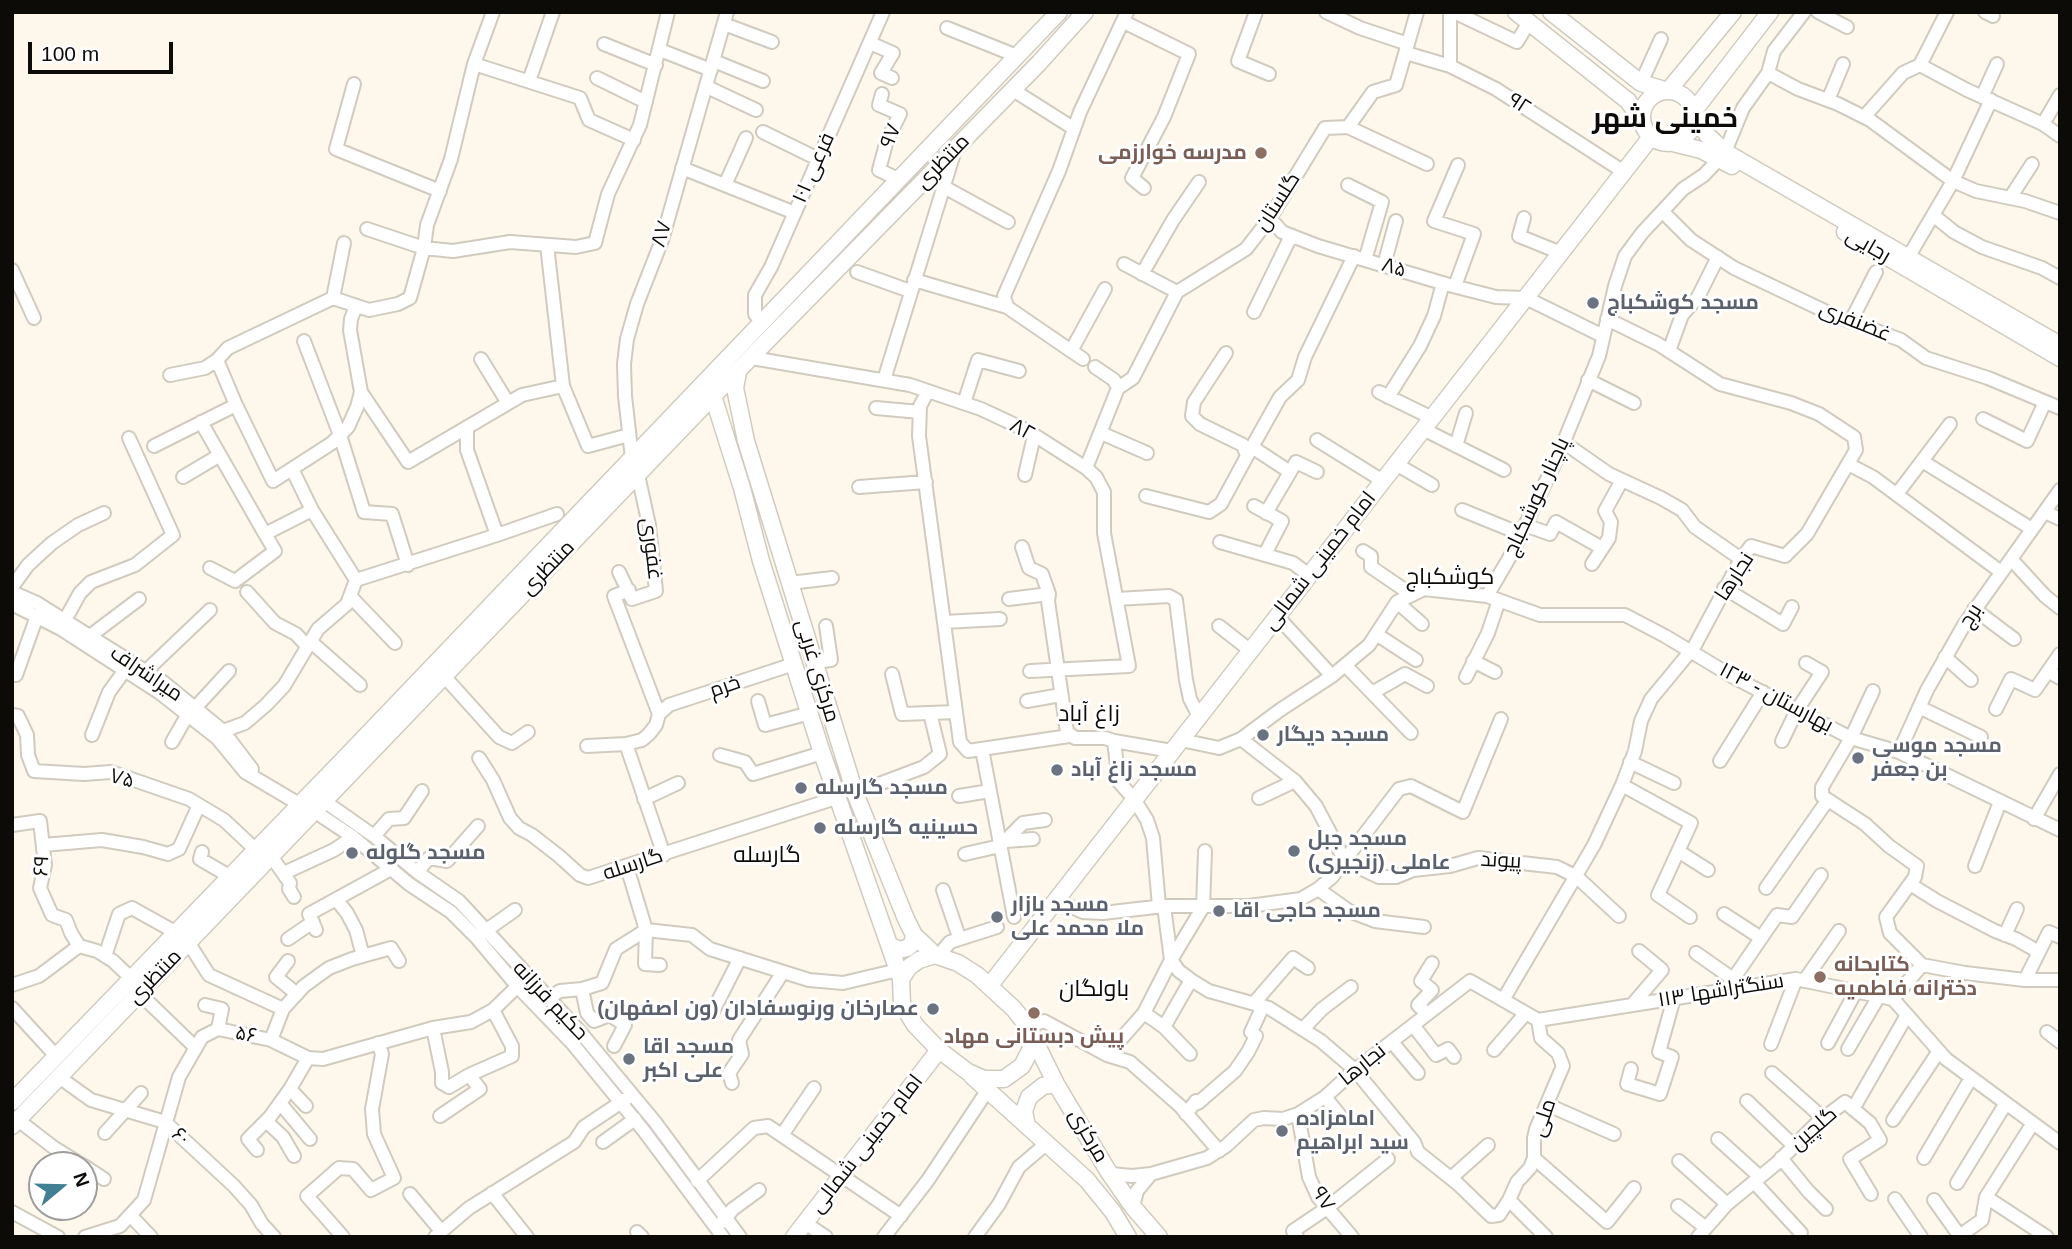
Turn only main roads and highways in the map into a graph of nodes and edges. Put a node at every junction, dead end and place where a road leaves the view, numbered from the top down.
1 (1059, 12) edge
2 (1085, 12) edge
3 (1551, 12) edge
4 (1733, 12) edge
5 (1770, 12) edge
6 (1522, 17) edge
7 (1639, 81) junction
8 (1668, 91) junction
9 (1620, 96) junction
10 (1693, 112) junction
11 (1642, 121) junction
12 (1651, 137) junction
13 (1673, 143) junction
14 (1722, 155) junction
15 (2060, 345) edge
16 (2060, 358) edge
17 (738, 372) junction
18 (713, 396) junction
19 (361, 752) junction
20 (312, 805) junction
21 (251, 860) junction
22 (914, 934) junction
23 (181, 937) junction
24 (890, 945) junction
25 (939, 956) junction
26 (899, 974) junction
27 (990, 985) junction
28 (1028, 1027) junction
29 (939, 1050) junction
30 (968, 1072) junction
31 (1056, 1084) junction
32 (12, 1101) edge
33 (15, 1123) edge
34 (1027, 1126) junction
35 (794, 1237) edge
36 (1128, 1237) edge
37 (1159, 1237) edge

1 - 19 main road, منتظری
2 - 17 main road, منتظری
3 - 7 main road
4 - 8 main road
5 - 10 main road
6 - 9 main road
7 - 8 main road
7 - 9 main road
8 - 10 main road
8 - 11 main road
9 - 11 main road
10 - 13 main road
10 - 14 main road, رجایی
11 - 12 main road
12 - 13 main road
12 - 27 main road, امام خمینی شمالی
13 - 14 main road, رجایی
14 - 15 main road, رجایی
14 - 16 main road, رجایی
17 - 18 main road, منتظری
17 - 22 main road, مرکزی غربی
18 - 19 main road, منتظری
18 - 24 main road, مرکزی غربی
19 - 20 main road, منتظری
19 - 20 main road, منتظری
20 - 21 main road, منتظری
20 - 21 main road, منتظری
21 - 23 main road, منتظری
21 - 23 main road, منتظری
22 - 24 main road
22 - 25 main road, مرکزی غربی
23 - 32 main road, منتظری
23 - 33 main road, منتظری
24 - 26 main road, مرکزی غربی
25 - 26 main road
25 - 27 main road, مرکزی غربی
26 - 29 main road, مرکزی غربی
27 - 28 main road, مرکزی
28 - 30 main road
28 - 31 main road, مرکزی
29 - 30 main road, مرکزی
29 - 35 main road, امام خمینی شمالی
30 - 34 main road, مرکزی
31 - 34 main road
31 - 37 main road, مرکزی
34 - 36 main road, مرکزی

